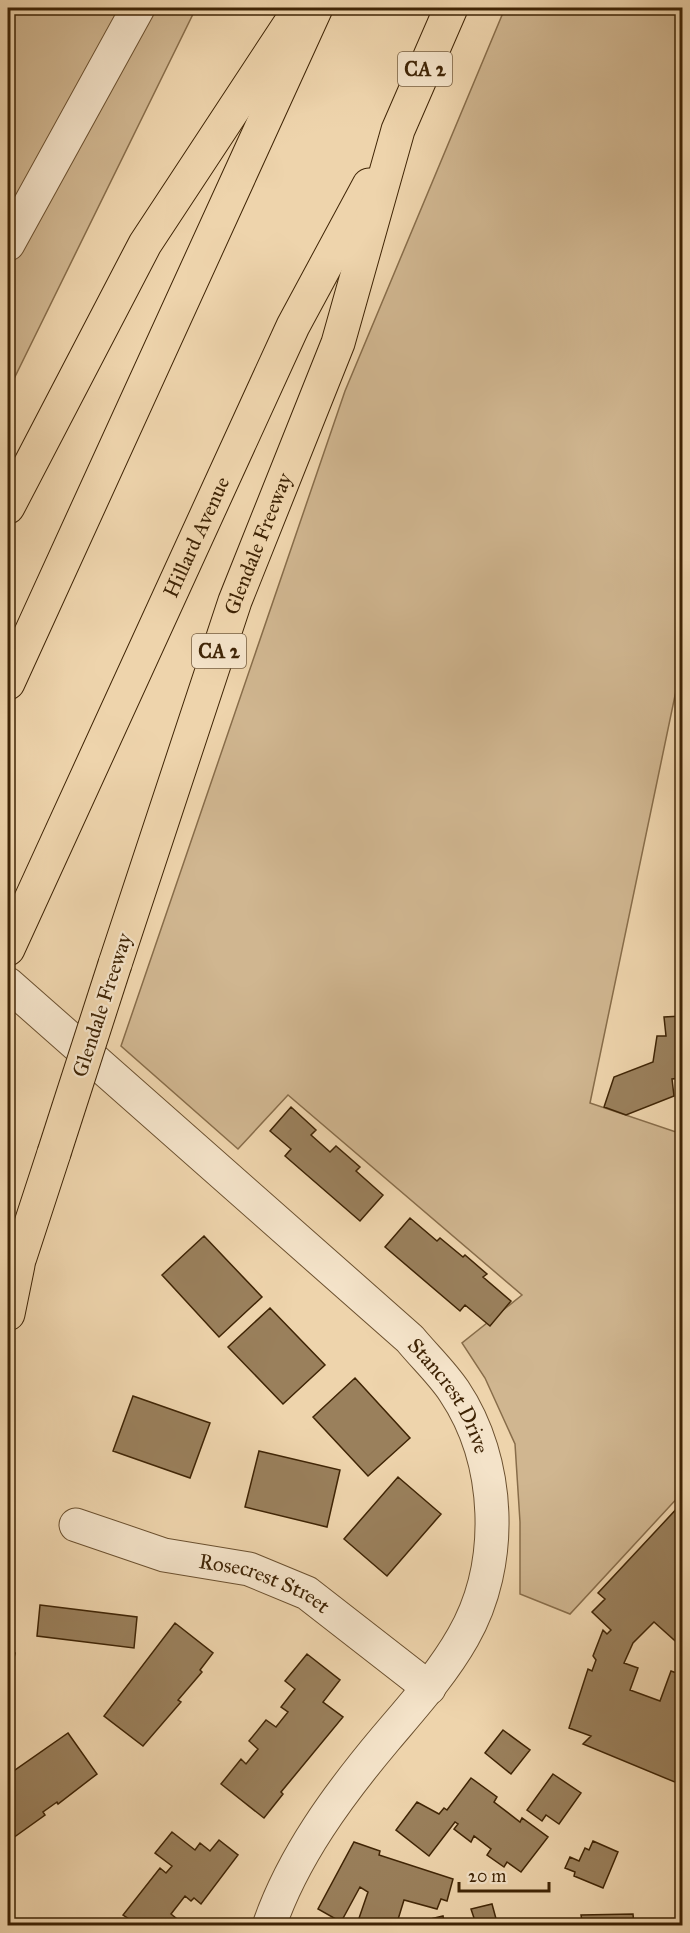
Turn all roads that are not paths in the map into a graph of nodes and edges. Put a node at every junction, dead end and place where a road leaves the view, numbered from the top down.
1 (138, 8) edge
2 (301, 8) edge
3 (316, 8) edge
4 (452, 8) edge
5 (398, 130) junction
6 (8, 244) edge
7 (8, 507) edge
8 (8, 683) edge
9 (8, 949) edge
10 (8, 984) edge
11 (14, 1272) edge
12 (8, 1314) edge
13 (76, 1525) dead end
14 (429, 1688) junction
15 (269, 1926) edge

1 - 6 street
2 - 7 highway
3 - 8 highway
4 - 5 highway, Glendale Freeway / CA 2
5 - 9 highway, Hillard Avenue
5 - 11 highway, Glendale Freeway / CA 2, bridge
10 - 14 street, Stancrest Drive
11 - 12 highway, Glendale Freeway
13 - 14 street, Rosecrest Street
14 - 15 street, Stancrest Drive

